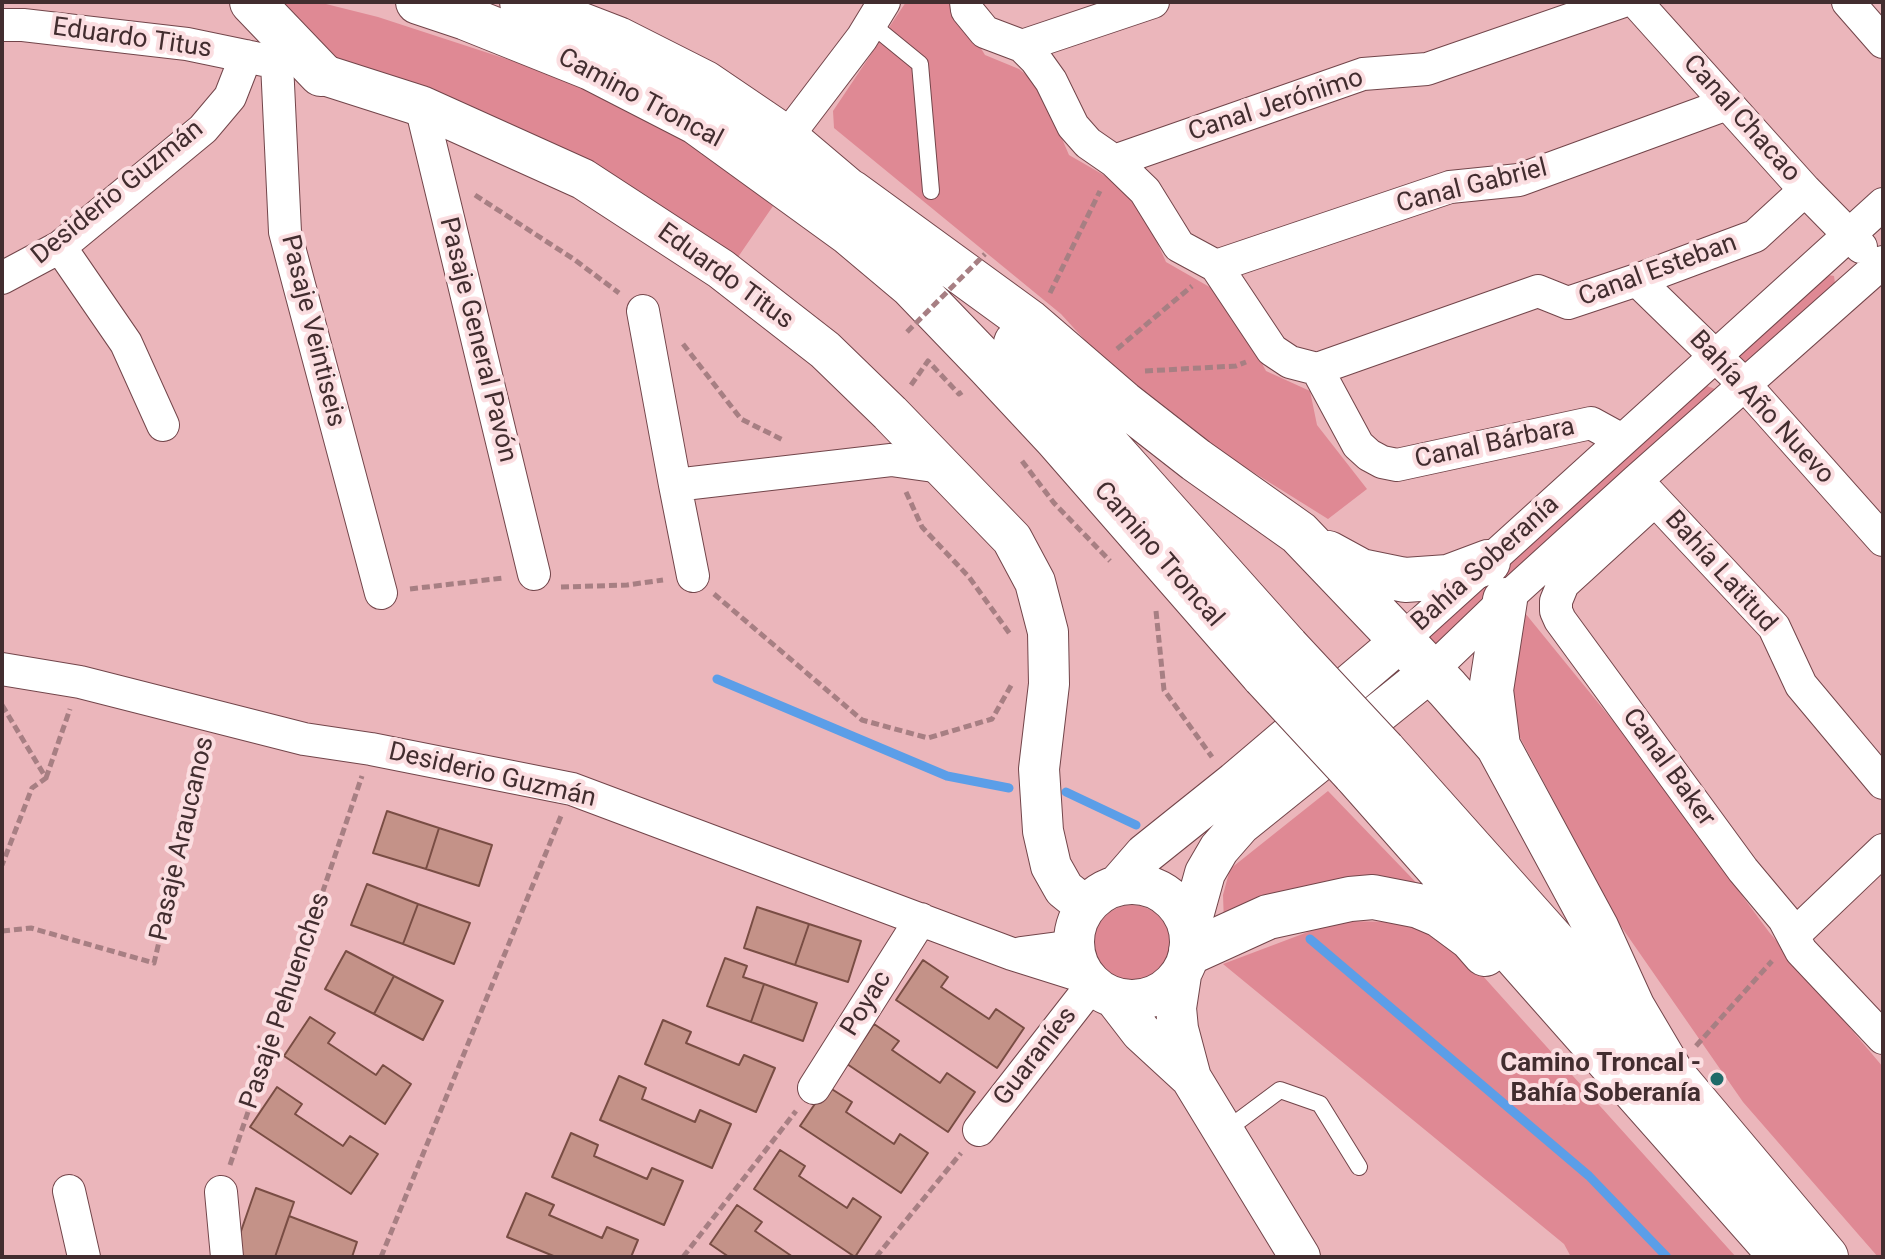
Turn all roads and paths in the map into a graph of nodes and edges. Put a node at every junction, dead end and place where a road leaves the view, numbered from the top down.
1 (252, 2) edge
2 (418, 2) edge
3 (522, 2) edge
4 (966, 2) edge
5 (1153, 2) edge
6 (1621, 2) edge
7 (1636, 2) edge
8 (1848, 2) edge
9 (877, 13) edge
10 (2, 25) edge
11 (1883, 42) edge
12 (1022, 46) junction
13 (246, 56) junction
14 (277, 63) junction
15 (321, 74) junction
16 (1727, 104) junction
17 (421, 106) junction
18 (786, 138) junction
19 (1114, 161) junction
20 (436, 170) junction
21 (1805, 190) junction
22 (931, 191) dead end
23 (851, 192) junction
24 (1883, 204) edge
25 (1848, 234) junction
26 (60, 247) junction
27 (970, 250) dead end
28 (985, 254) dead end
29 (982, 261) dead end
30 (1882, 264) edge
31 (1216, 266) junction
32 (2, 278) edge
33 (1637, 280) junction
34 (1048, 298) dead end
35 (643, 311) junction
36 (907, 332) dead end
37 (1272, 350) junction
38 (1112, 353) dead end
39 (1716, 357) junction
40 (1317, 369) junction
41 (1142, 371) dead end
42 (1745, 385) junction
43 (163, 425) dead end
44 (1622, 440) junction
45 (790, 443) dead end
46 (891, 460) junction
47 (941, 467) junction
48 (675, 485) junction
49 (1646, 490) junction
50 (1299, 533) junction
51 (1883, 540) edge
52 (534, 574) junction
53 (693, 576) junction
54 (1496, 581) junction
55 (381, 593) joint
56 (1153, 598) dead end
57 (1017, 644) dead end
58 (1416, 657) junction
59 (1276, 662) junction
60 (2, 669) edge
61 (1162, 679) dead end
62 (80, 682) junction
63 (1049, 684) junction
64 (2, 705) edge
65 (212, 716) junction
66 (1498, 746) junction
67 (371, 749) junction
68 (1369, 762) junction
69 (46, 778) junction
70 (1883, 783) edge
71 (572, 789) junction
72 (1883, 850) edge
73 (2, 865) edge
74 (1118, 885) junction
75 (1085, 906) junction
76 (921, 919) junction
77 (2, 931) edge
78 (1794, 935) junction
79 (1187, 951) junction
80 (1091, 976) junction
81 (1883, 1038) edge
82 (1672, 1074) junction
83 (1191, 1078) junction
84 (814, 1088) joint
85 (979, 1130) joint
86 (1223, 1132) junction
87 (1359, 1167) dead end
88 (1712, 1178) junction
89 (69, 1191) dead end
90 (221, 1192) joint
91 (84, 1257) edge
92 (227, 1257) edge
93 (381, 1257) edge
94 (683, 1257) edge
95 (876, 1257) edge
96 (1300, 1257) edge
97 (1782, 1257) edge
98 (1826, 1257) edge

1 - 15 main road
2 - 59 main road, Camino Troncal
3 - 18 main road, Camino Troncal
4 - 12 street
5 - 12 street
6 - 19 street, Canal Jerónimo
7 - 16 street, Canal Chacao
8 - 11 street
9 - 18 street
9 - 22 lane
10 - 13 street, Eduardo Titus
12 - 19 street
13 - 14 street, Eduardo Titus
13 - 26 street, Desiderio Guzmán
14 - 15 street, Eduardo Titus
14 - 55 street, Pasaje Veintiseis
15 - 17 street, Eduardo Titus
16 - 21 street, Canal Chacao
16 - 31 street, Canal Gabriel
17 - 20 street, Pasaje General Pavón
17 - 47 street, Eduardo Titus
18 - 23 main road, Camino Troncal
19 - 31 street
19 - 34 path
20 - 35 path
20 - 52 street, Pasaje General Pavón
21 - 25 street, Canal Chacao
21 - 33 street, Canal Esteban
23 - 50 main road
23 - 59 main road, Camino Troncal
24 - 25 street, Bahía Soberanía
25 - 30 street, Bahía Soberanía
25 - 39 street, Bahía Soberanía
26 - 32 street, Desiderio Guzmán
26 - 43 street
27 - 29 path
28 - 36 path, bridge
30 - 42 street, Bahía Soberanía
31 - 37 street
31 - 38 path
33 - 39 street, Bahía Año Nuevo
33 - 40 street, Canal Esteban
35 - 45 path
35 - 48 street
37 - 40 street
37 - 41 path
39 - 42 street, Bahía Año Nuevo
39 - 44 street, Bahía Soberanía
40 - 44 street, Canal Bárbara
42 - 49 street, Bahía Soberanía
42 - 51 street, Bahía Año Nuevo
44 - 54 street, Bahía Soberanía
46 - 47 street
46 - 48 street
46 - 57 path
47 - 63 street, Eduardo Titus
48 - 53 street
49 - 54 street, Bahía Soberanía
49 - 70 street, Bahía Latitud
49 - 78 street, Canal Baker
50 - 54 main road
50 - 58 main road
52 - 53 path
52 - 55 path
53 - 63 path
54 - 58 street, Bahía Soberanía
54 - 66 main road
56 - 61 path
58 - 66 main road
58 - 74 street, Bahía Soberanía
58 - 79 street, Bahía Soberanía
59 - 68 main road, Camino Troncal, bridge
60 - 62 street, Desiderio Guzmán
62 - 65 street, Desiderio Guzmán
62 - 69 path
63 - 75 street, Eduardo Titus
64 - 69 path
65 - 67 street, Desiderio Guzmán
65 - 77 path, Pasaje Araucanos
66 - 82 main road
67 - 71 street, Desiderio Guzmán
67 - 90 path, Pasaje Pehuenches
68 - 82 main road, Camino Troncal
68 - 88 main road, Camino Troncal
69 - 73 path
71 - 76 street, Desiderio Guzmán
71 - 93 path
72 - 78 street
74 - 75 street
74 - 79 street
75 - 80 street
76 - 80 street, Desiderio Guzmán
76 - 84 street, Poyac
78 - 81 street, Canal Baker
78 - 82 path
79 - 80 street
79 - 83 street
79 - 88 main road
80 - 83 street
80 - 85 street, Guaraníes
82 - 98 main road, Camino Troncal
83 - 86 street
84 - 94 path
85 - 95 path
86 - 87 lane
86 - 96 street
88 - 97 main road, Camino Troncal
89 - 91 street
90 - 92 street

